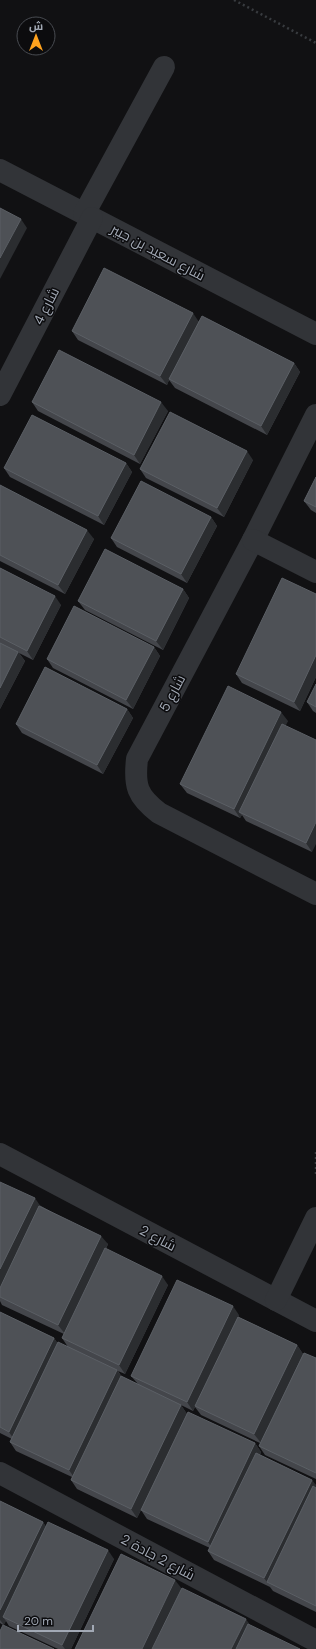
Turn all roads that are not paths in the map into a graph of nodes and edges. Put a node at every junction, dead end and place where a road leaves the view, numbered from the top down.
1 (164, 67) dead end
2 (0, 170) edge
3 (88, 216) junction
4 (316, 334) edge
5 (0, 395) edge
6 (316, 415) edge
7 (253, 540) junction
8 (316, 572) edge
9 (316, 894) edge
10 (0, 1154) edge
11 (316, 1218) edge
12 (276, 1300) junction
13 (316, 1321) edge
14 (0, 1473) edge
15 (316, 1642) edge

1 - 3 street, شارع 4
2 - 3 street, شارع سعيد بن جبير
3 - 4 street, شارع سعيد بن جبير
3 - 5 street, شارع 4
6 - 7 street, شارع 5
7 - 8 street
7 - 9 street, شارع 5
10 - 12 street, شارع 2
11 - 12 street
12 - 13 street, شارع 2
14 - 15 street, شارع 2 جادة 2

